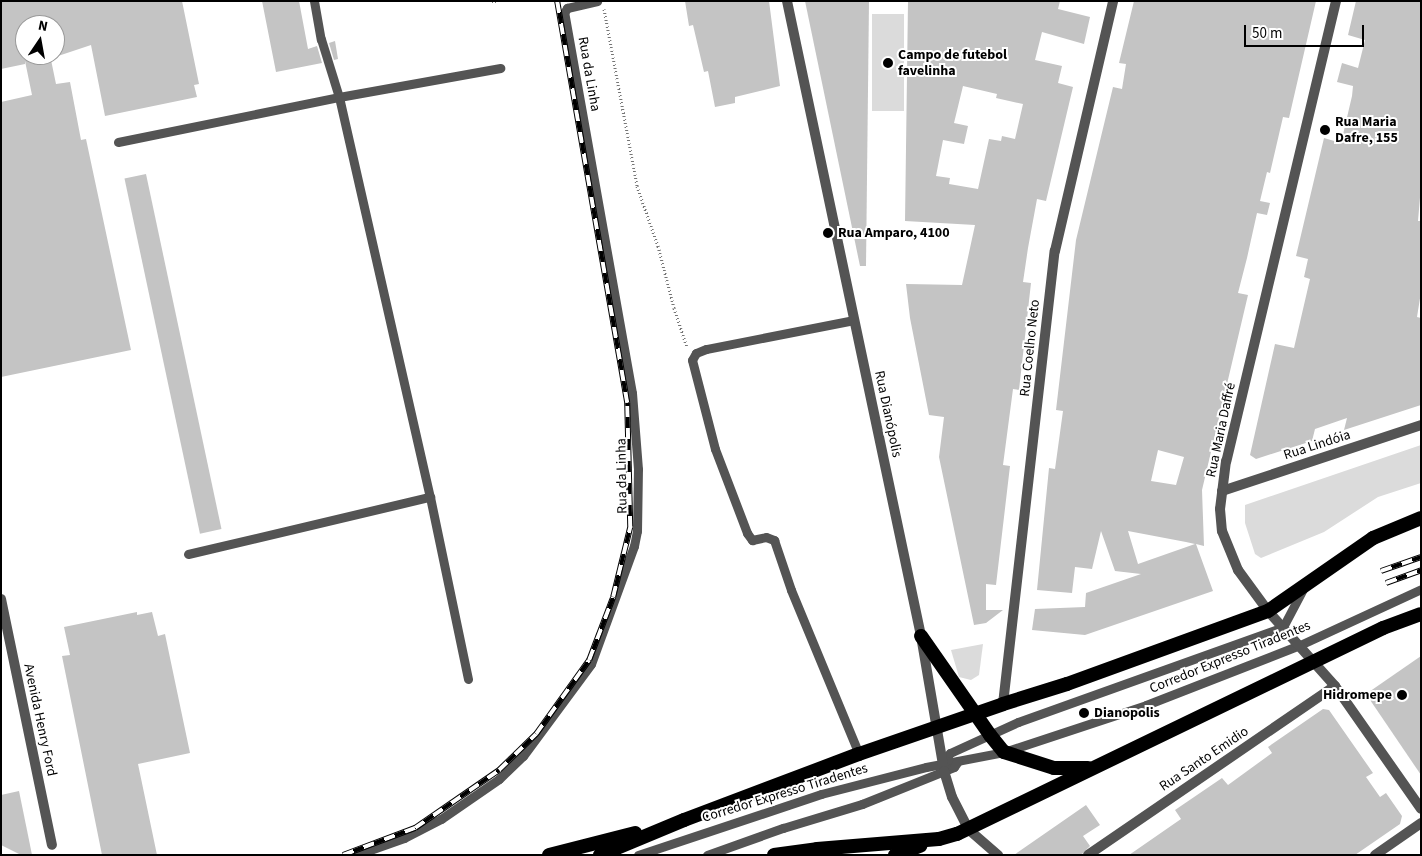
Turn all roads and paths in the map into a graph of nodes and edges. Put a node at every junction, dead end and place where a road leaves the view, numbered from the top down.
1 (314, 1) edge
2 (492, 1) edge
3 (497, 1) edge
4 (597, 1) edge
5 (603, 1) edge
6 (787, 1) edge
7 (1113, 1) edge
8 (1336, 1) edge
9 (500, 68) dead end
10 (339, 97) junction
11 (118, 142) dead end
12 (854, 320) junction
13 (692, 357) junction
14 (1421, 425) edge
15 (1222, 491) junction
16 (430, 497) junction
17 (1421, 518) edge
18 (188, 554) dead end
19 (1305, 585) junction
20 (1421, 589) edge
21 (1, 600) edge
22 (1268, 611) junction
23 (1421, 614) edge
24 (1283, 627) junction
25 (921, 636) junction
26 (1300, 645) junction
27 (1316, 662) junction
28 (468, 679) dead end
29 (1335, 686) junction
30 (1003, 704) junction
31 (975, 714) junction
32 (935, 727) junction
33 (990, 735) junction
34 (1004, 752) junction
35 (859, 754) junction
36 (943, 767) junction
37 (1098, 767) junction
38 (1421, 809) edge
39 (684, 820) junction
40 (1421, 823) edge
41 (968, 829) junction
42 (939, 839) junction
43 (52, 845) dead end
44 (356, 855) edge
45 (549, 855) edge
46 (600, 855) edge
47 (638, 855) edge
48 (707, 855) edge
49 (774, 855) edge
50 (895, 855) edge
51 (998, 855) edge
52 (1088, 855) edge
53 (1375, 855) edge

1 - 10 lane
2 - 3 path
4 - 44 lane, Rua da Linha
5 - 13 path
6 - 12 street, Rua Dianópolis
7 - 30 street, Rua Coelho Neto
8 - 15 street, Rua Maria Daffré
9 - 10 lane
10 - 11 lane
10 - 16 lane
12 - 13 lane
12 - 25 street, Rua Dianópolis
13 - 35 lane
14 - 15 street, Rua Lindóia
15 - 22 street, Rua Maria Daffré
16 - 18 lane
16 - 28 lane
17 - 19 highway
19 - 22 highway
19 - 24 lane, Corredor Expresso Tiradentes
20 - 26 lane, Corredor Expresso Tiradentes
21 - 43 street, Avenida Henry Ford
22 - 24 street, Rua Maria Daffré
22 - 30 highway
23 - 27 highway
24 - 26 street, Rua Maria Daffré
24 - 33 lane, Corredor Expresso Tiradentes
25 - 31 highway
25 - 32 street, Rua Dianópolis
26 - 27 street, Rua Maria Daffré
26 - 34 lane, Corredor Expresso Tiradentes
27 - 29 street, Rua Maria Daffré
27 - 37 highway
29 - 38 street, Rua Maria Daffré
29 - 52 street, Rua Santo Emidio
30 - 31 highway
31 - 32 highway
31 - 33 highway
32 - 35 highway
32 - 36 street, Rua Dianópolis
33 - 34 highway
33 - 36 lane, Corredor Expresso Tiradentes
34 - 36 lane, Corredor Expresso Tiradentes
34 - 37 highway
35 - 39 highway
36 - 41 street, Rua Dianópolis
36 - 47 lane, Corredor Expresso Tiradentes
36 - 48 lane
37 - 41 highway
39 - 45 highway
39 - 46 highway
40 - 53 street
41 - 42 highway
41 - 51 street
42 - 49 highway
42 - 50 highway

